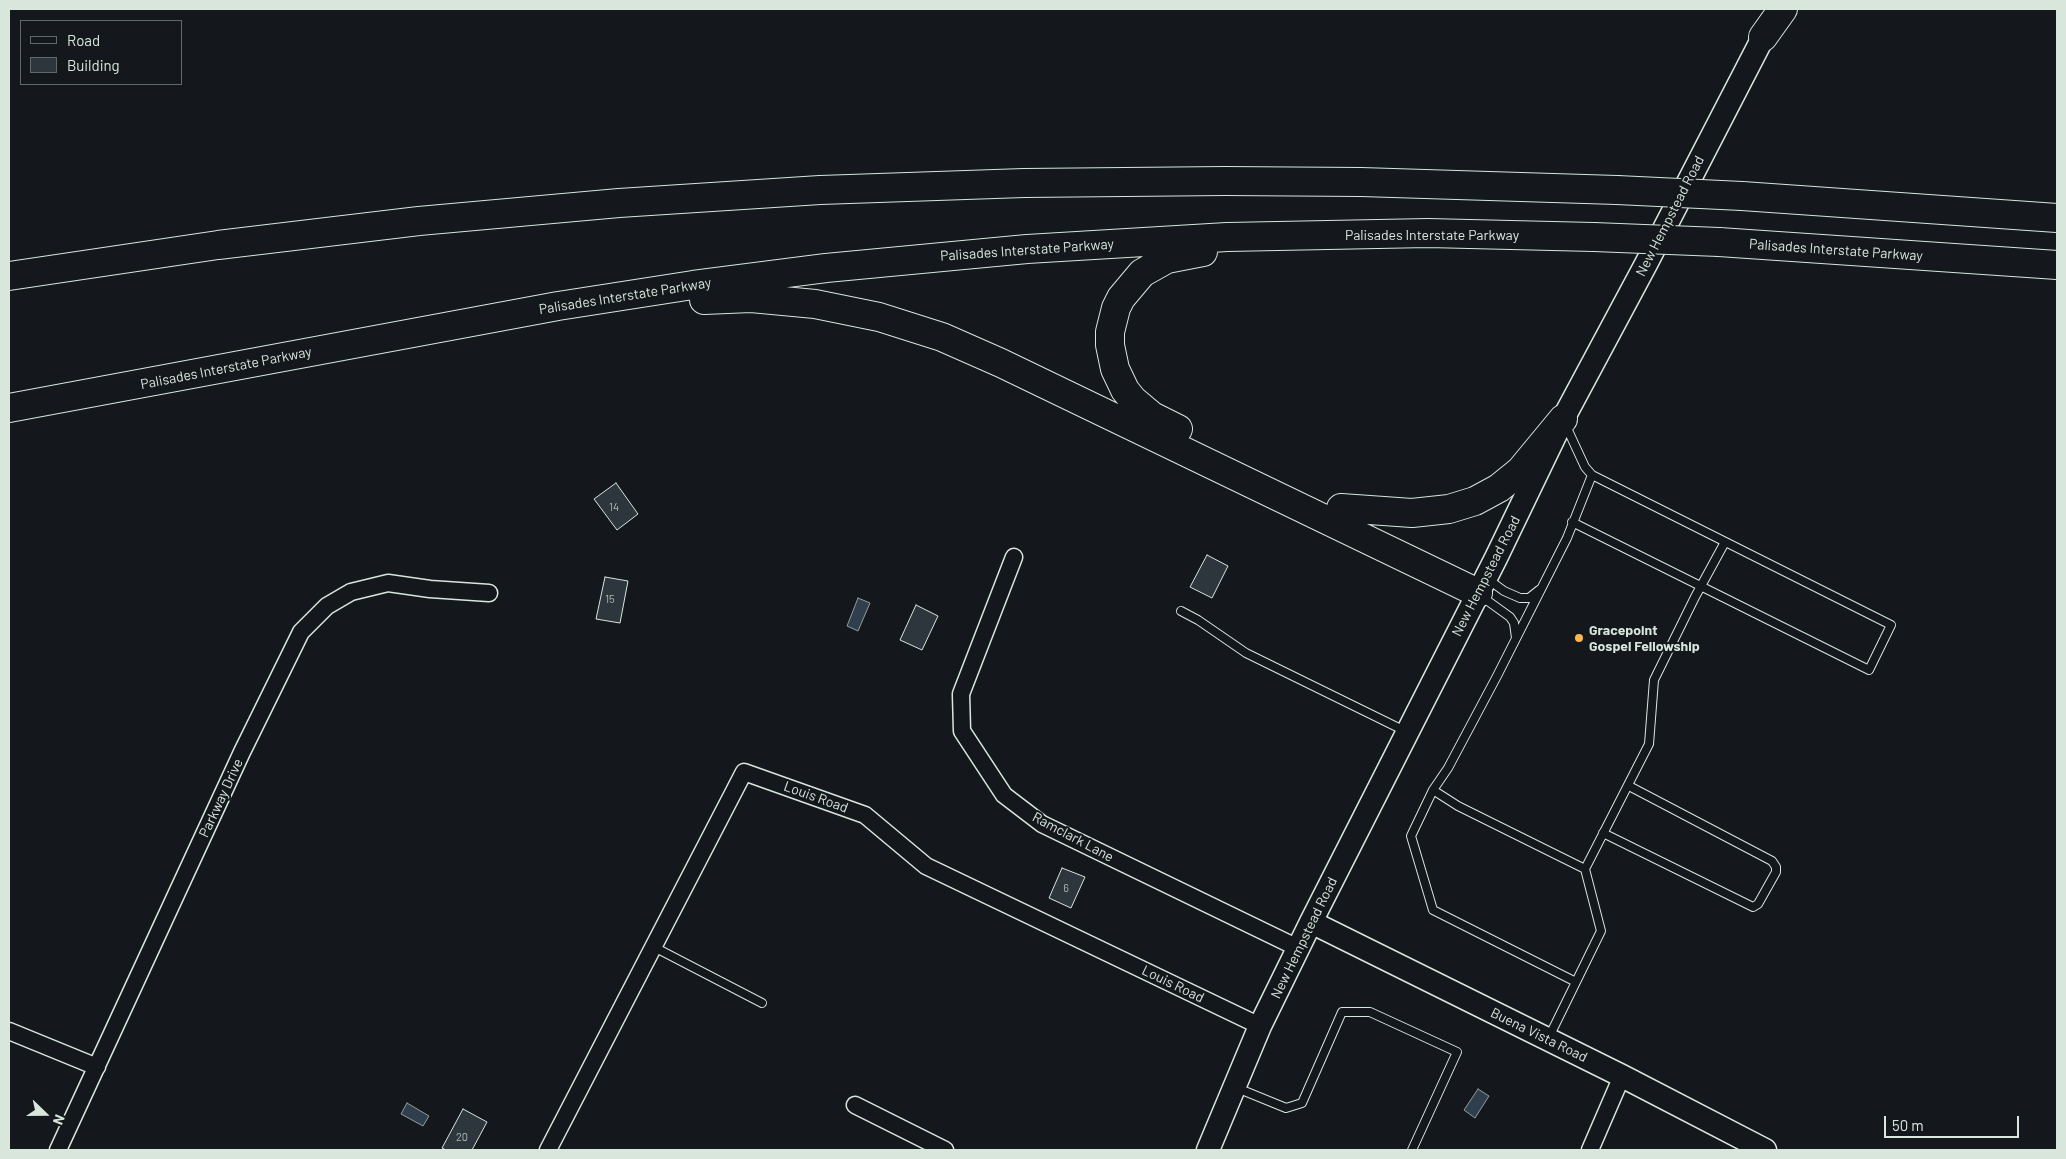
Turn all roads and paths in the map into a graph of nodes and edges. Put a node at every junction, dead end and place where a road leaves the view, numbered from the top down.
1 (1778, 9) edge
2 (1783, 9) edge
3 (1763, 37) junction
4 (1797, 199) junction
5 (2057, 205) edge
6 (2057, 218) edge
7 (1428, 234) junction
8 (2057, 266) edge
9 (9, 276) edge
10 (494, 318) junction
11 (9, 408) edge
12 (1563, 419) junction
13 (1592, 475) junction
14 (1341, 508) junction
15 (1572, 522) junction
16 (1725, 542) junction
17 (1014, 557) dead end
18 (1481, 585) junction
19 (1542, 587) junction
20 (1701, 587) junction
21 (489, 593) dead end
22 (1181, 611) dead end
23 (1516, 639) junction
24 (1406, 732) junction
25 (1628, 786) junction
26 (1433, 790) junction
27 (1603, 833) junction
28 (1585, 869) junction
29 (1311, 922) junction
30 (654, 947) junction
31 (1298, 948) junction
32 (1576, 982) junction
33 (762, 1003) dead end
34 (1260, 1026) junction
35 (9, 1030) edge
36 (1548, 1039) junction
37 (97, 1067) junction
38 (1622, 1076) junction
39 (1234, 1087) junction
40 (855, 1105) dead end
41 (58, 1150) edge
42 (548, 1150) edge
43 (945, 1150) edge
44 (1208, 1150) edge
45 (1412, 1150) edge
46 (1590, 1150) edge
47 (1765, 1150) edge

1 - 3 street, New Hempstead Road
2 - 3 highway
3 - 12 street, New Hempstead Road
4 - 5 highway
4 - 6 highway
4 - 9 highway, bridge
7 - 8 highway, Palisades Interstate Parkway, bridge
7 - 10 highway, Palisades Interstate Parkway
7 - 14 highway
10 - 11 highway, Palisades Interstate Parkway
10 - 18 highway
12 - 13 lane
12 - 14 highway
12 - 18 street, New Hempstead Road
13 - 15 lane
13 - 16 lane
14 - 18 highway
15 - 19 lane
15 - 20 lane
16 - 20 lane
16 - 20 lane
17 - 31 street, Ramclark Lane
18 - 19 lane
18 - 23 lane
18 - 24 street, New Hempstead Road
19 - 23 lane
20 - 25 lane
21 - 37 street, Parkway Drive
22 - 24 lane
23 - 26 lane
24 - 29 street, New Hempstead Road
25 - 27 lane
25 - 27 lane
26 - 28 lane
26 - 32 lane
27 - 28 lane
28 - 32 lane
29 - 31 street, New Hempstead Road
29 - 36 street, Buena Vista Road
30 - 33 lane
30 - 34 street, Louis Road
30 - 42 street, Louis Road
31 - 34 street, New Hempstead Road
32 - 36 lane
34 - 39 street, New Hempstead Road
35 - 37 street
36 - 38 street, Buena Vista Road
37 - 41 street, Parkway Drive
38 - 46 street
38 - 47 street, Buena Vista Road
39 - 44 street, New Hempstead Road
39 - 45 lane
40 - 43 street

